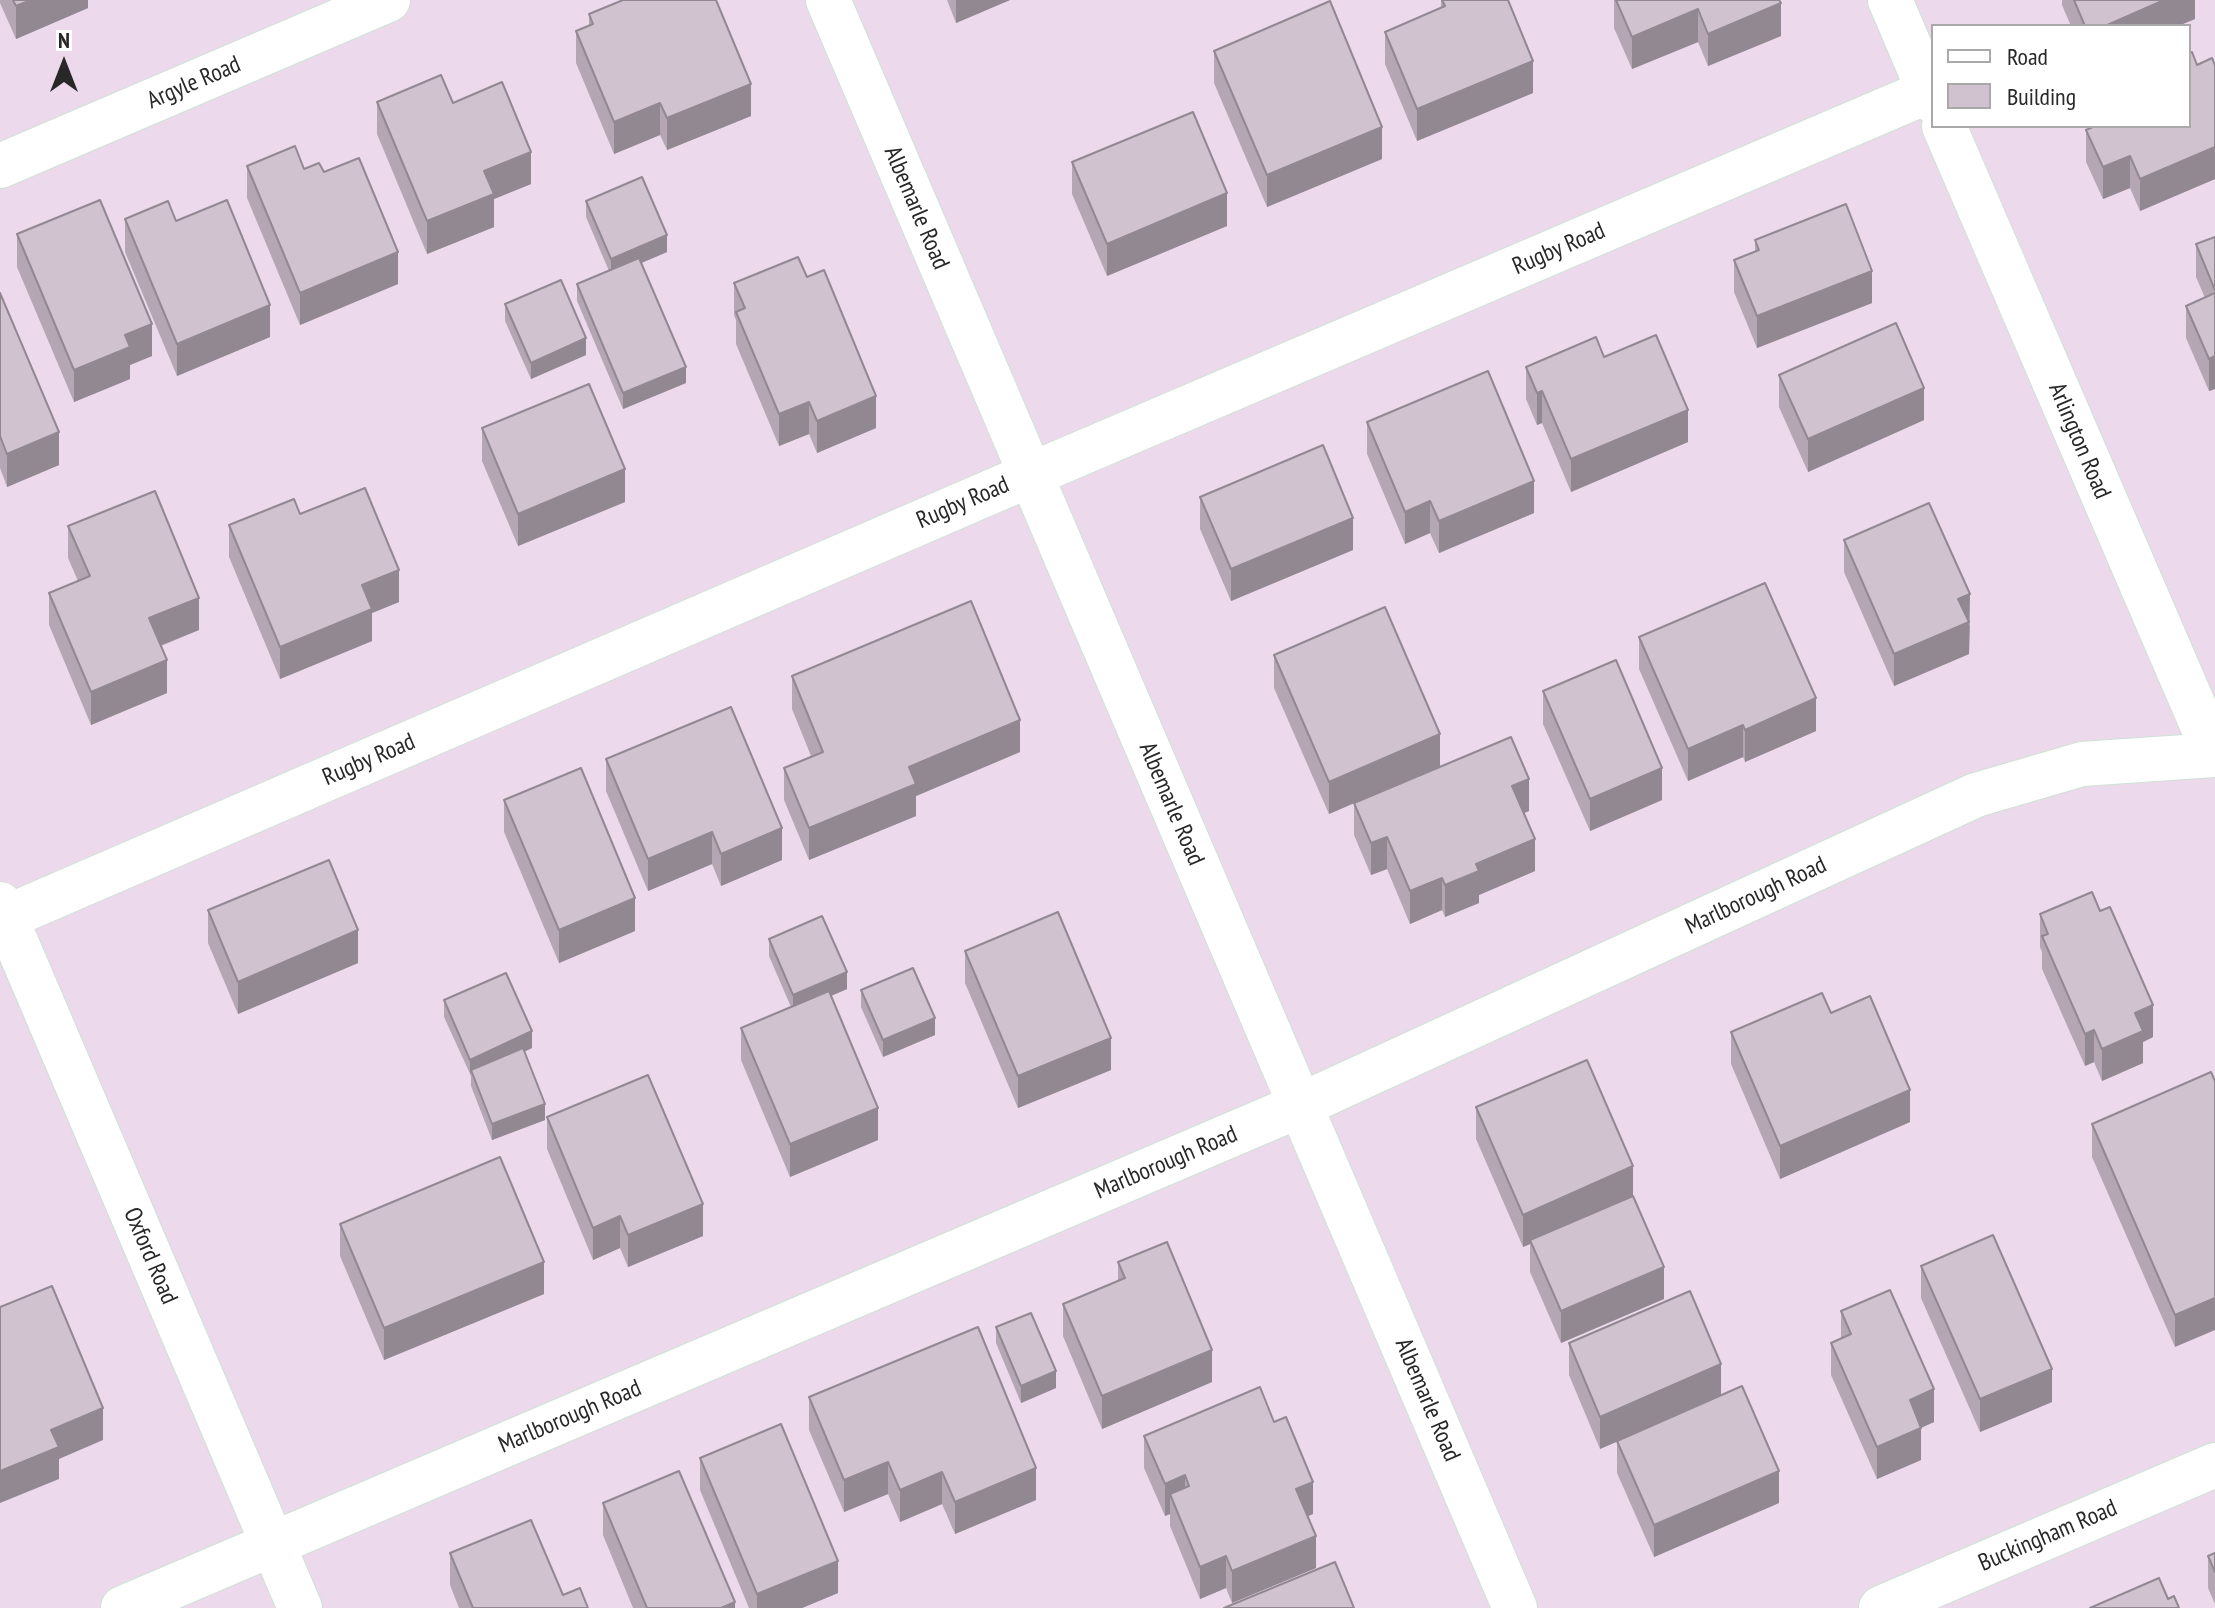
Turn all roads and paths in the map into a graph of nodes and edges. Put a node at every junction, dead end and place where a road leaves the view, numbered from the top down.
1 (388, 0) edge
2 (828, 0) edge
3 (1890, 0) edge
4 (1931, 97) edge
5 (1931, 108) edge
6 (1944, 128) edge
7 (0, 166) edge
8 (1030, 475) junction
9 (2215, 755) edge
10 (2, 914) edge
11 (1301, 1105) junction
12 (2215, 1465) edge
13 (273, 1544) junction
14 (123, 1608) edge
15 (300, 1608) edge
16 (1515, 1608) edge
17 (1881, 1608) edge

1 - 7 street, Argyle Road
2 - 8 street, Albemarle Road
3 - 4 street, Arlington Road
5 - 8 street, Rugby Road
6 - 9 street, Arlington Road
8 - 10 street, Rugby Road
8 - 11 street, Albemarle Road
9 - 11 street, Marlborough Road
10 - 13 street, Oxford Road
11 - 13 street, Marlborough Road
11 - 16 street, Albemarle Road
12 - 17 street, Buckingham Road
13 - 14 street, Marlborough Road
13 - 15 street, Oxford Road

